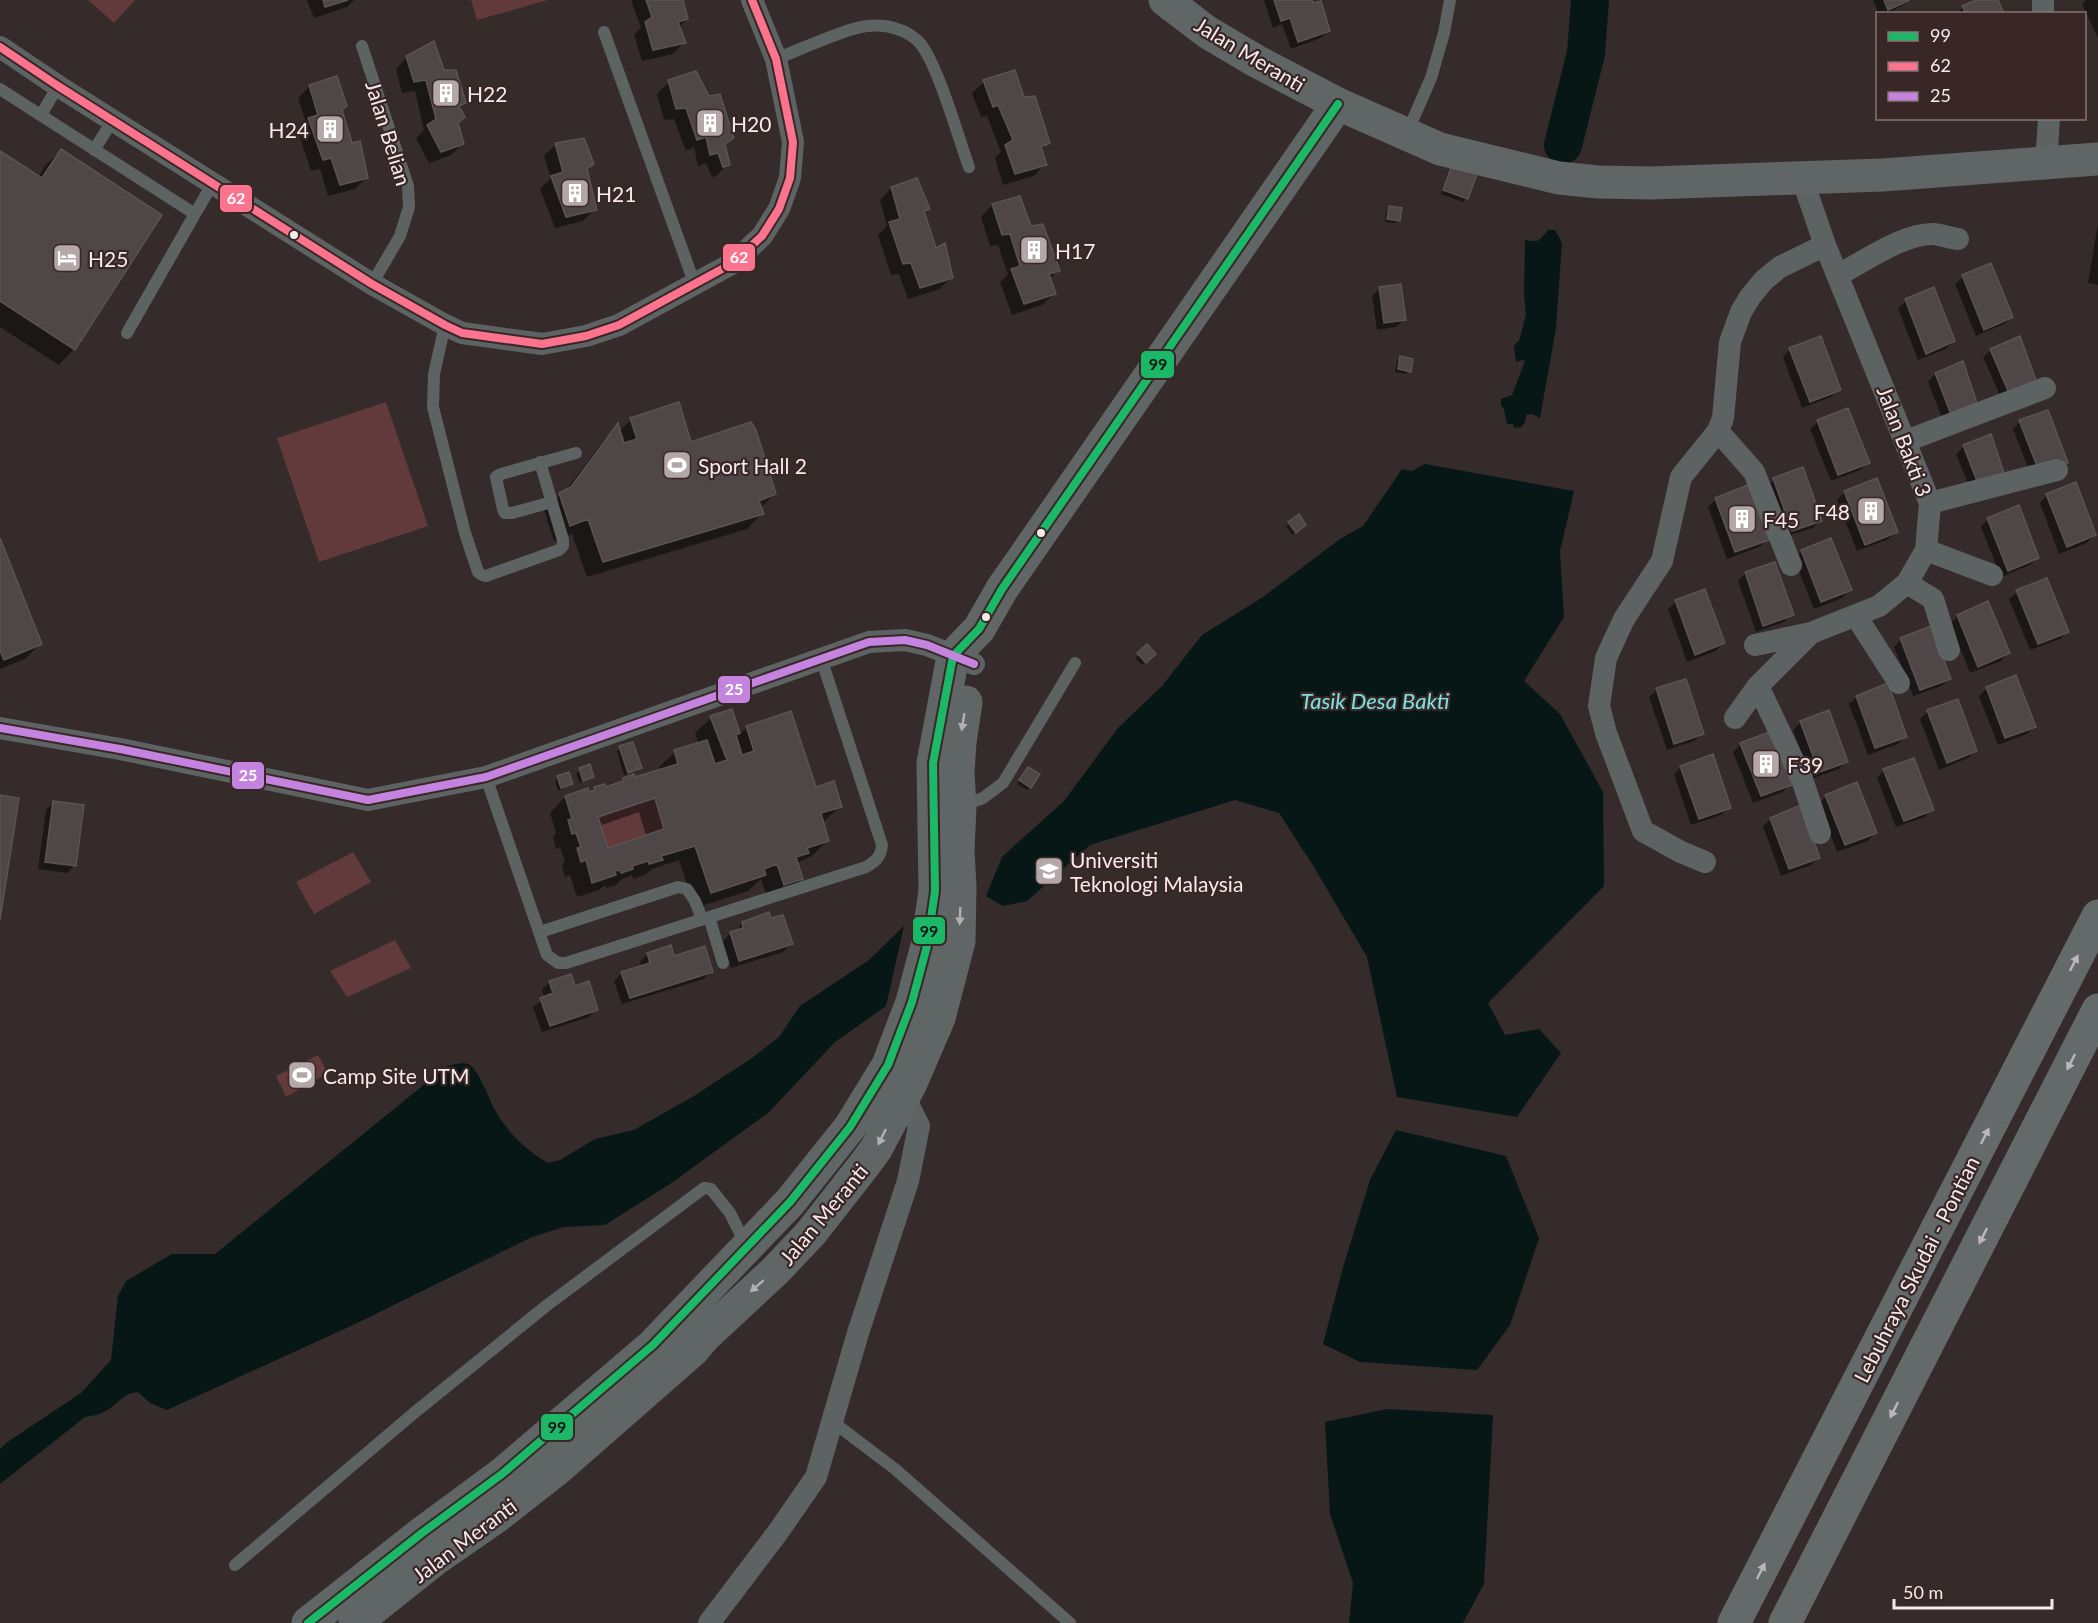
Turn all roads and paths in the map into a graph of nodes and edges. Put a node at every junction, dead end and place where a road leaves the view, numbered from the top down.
1 (752, 0) edge
2 (1165, 0) edge
3 (1450, 0) edge
4 (604, 32) dead end
5 (363, 46) dead end
6 (0, 47) edge
7 (776, 59) junction
8 (58, 86) junction
9 (0, 89) edge
10 (1338, 104) junction
11 (41, 116) junction
12 (113, 120) junction
13 (2049, 120) edge
14 (1406, 134) junction
15 (94, 150) junction
16 (2098, 159) edge
17 (2046, 163) junction
18 (969, 167) dead end
19 (1802, 178) junction
20 (213, 183) junction
21 (195, 214) junction
22 (1958, 239) dead end
23 (1825, 245) junction
24 (1838, 274) junction
25 (372, 284) junction
26 (695, 285) junction
27 (445, 325) junction
28 (126, 333) dead end
29 (2045, 388) dead end
30 (1718, 431) junction
31 (1906, 441) junction
32 (576, 453) dead end
33 (540, 462) junction
34 (2057, 470) dead end
35 (552, 502) junction
36 (1930, 503) junction
37 (1926, 550) junction
38 (1791, 565) dead end
39 (1992, 575) dead end
40 (1907, 583) junction
41 (1856, 616) junction
42 (1811, 633) junction
43 (1755, 645) dead end
44 (1949, 650) dead end
45 (821, 658) junction
46 (964, 660) junction
47 (1075, 663) dead end
48 (1899, 683) dead end
49 (1758, 686) junction
50 (1735, 718) dead end
51 (0, 728) edge
52 (486, 777) junction
53 (960, 807) junction
54 (1820, 833) dead end
55 (1705, 862) dead end
56 (2098, 916) edge
57 (705, 918) junction
58 (540, 932) junction
59 (723, 963) dead end
60 (2098, 1010) edge
61 (904, 1096) junction
62 (748, 1248) junction
63 (833, 1422) junction
64 (235, 1564) dead end
65 (308, 1623) edge
66 (355, 1623) edge
67 (709, 1623) edge
68 (1070, 1623) edge
69 (1734, 1623) edge
70 (1785, 1623) edge

1 - 7 street
2 - 10 street, Jalan Meranti
3 - 14 lane
4 - 26 lane
5 - 25 lane, Jalan Belian
6 - 8 street
7 - 18 lane
7 - 26 street
8 - 11 lane
8 - 12 street
9 - 11 lane
10 - 14 street, Jalan Meranti
10 - 46 street, Jalan Meranti
11 - 15 lane
12 - 15 lane
12 - 20 street
13 - 17 street
14 - 19 street, Jalan Meranti
15 - 21 lane
16 - 17 street, Jalan Meranti
17 - 19 street, Jalan Meranti
19 - 23 street, Jalan Bakti 3
20 - 21 lane
20 - 25 street
21 - 28 lane
22 - 24 street
23 - 24 street, Jalan Bakti 3
23 - 30 street
24 - 31 street, Jalan Bakti 3
25 - 27 street
26 - 27 street
27 - 35 lane
29 - 31 street
30 - 38 street
30 - 55 street
31 - 36 street, Jalan Bakti 3
32 - 33 lane
33 - 35 lane
33 - 35 lane
34 - 36 street
36 - 37 street, Jalan Bakti 3
37 - 39 street
37 - 40 street, Jalan Bakti 3
40 - 41 street, Jalan Bakti 3
40 - 44 street
41 - 42 street, Jalan Bakti 3
41 - 48 street
42 - 43 street, Jalan Bakti 3
42 - 49 street
45 - 46 street
45 - 52 street
45 - 57 lane
46 -> 53 street, Jalan Meranti
46 - 62 street, Jalan Meranti
47 - 53 lane
49 - 50 street
49 - 54 street
51 - 52 street
52 - 58 lane
53 -> 61 street, Jalan Meranti
69 -> 56 highway, Lebuhraya Skudai - Pontian
57 - 58 lane
57 - 58 lane
57 - 59 lane
60 -> 70 highway
61 - 63 street
61 -> 66 street, Jalan Meranti
62 - 64 lane
62 - 65 street, Jalan Meranti
63 - 67 street
63 - 68 lane

